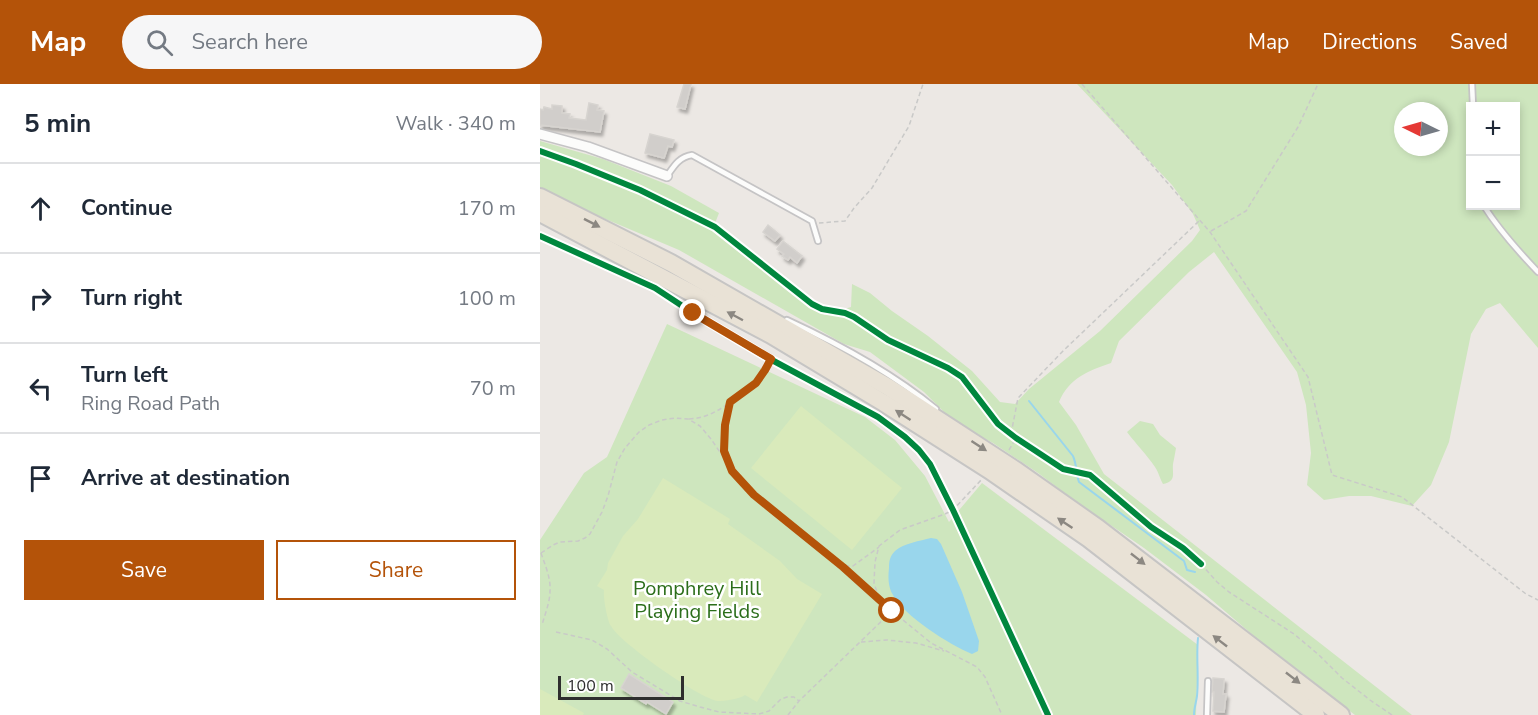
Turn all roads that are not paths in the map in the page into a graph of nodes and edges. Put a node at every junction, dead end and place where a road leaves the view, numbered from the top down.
1 (1472, 84) edge
2 (1473, 102) edge
3 (540, 134) edge
4 (667, 176) joint
5 (540, 197) edge
6 (1486, 210) edge
7 (540, 213) edge
8 (818, 241) dead end
9 (1538, 272) edge
10 (760, 314) junction
11 (956, 431) junction
12 (1208, 681) dead end
13 (1207, 715) edge
14 (1316, 715) edge
15 (1341, 715) edge

1 - 2 lane
3 - 4 street
4 - 8 lane
5 -> 10 highway
6 - 9 lane
14 -> 7 highway
10 - 11 highway
10 - 11 lane
11 -> 15 highway
12 - 13 lane

